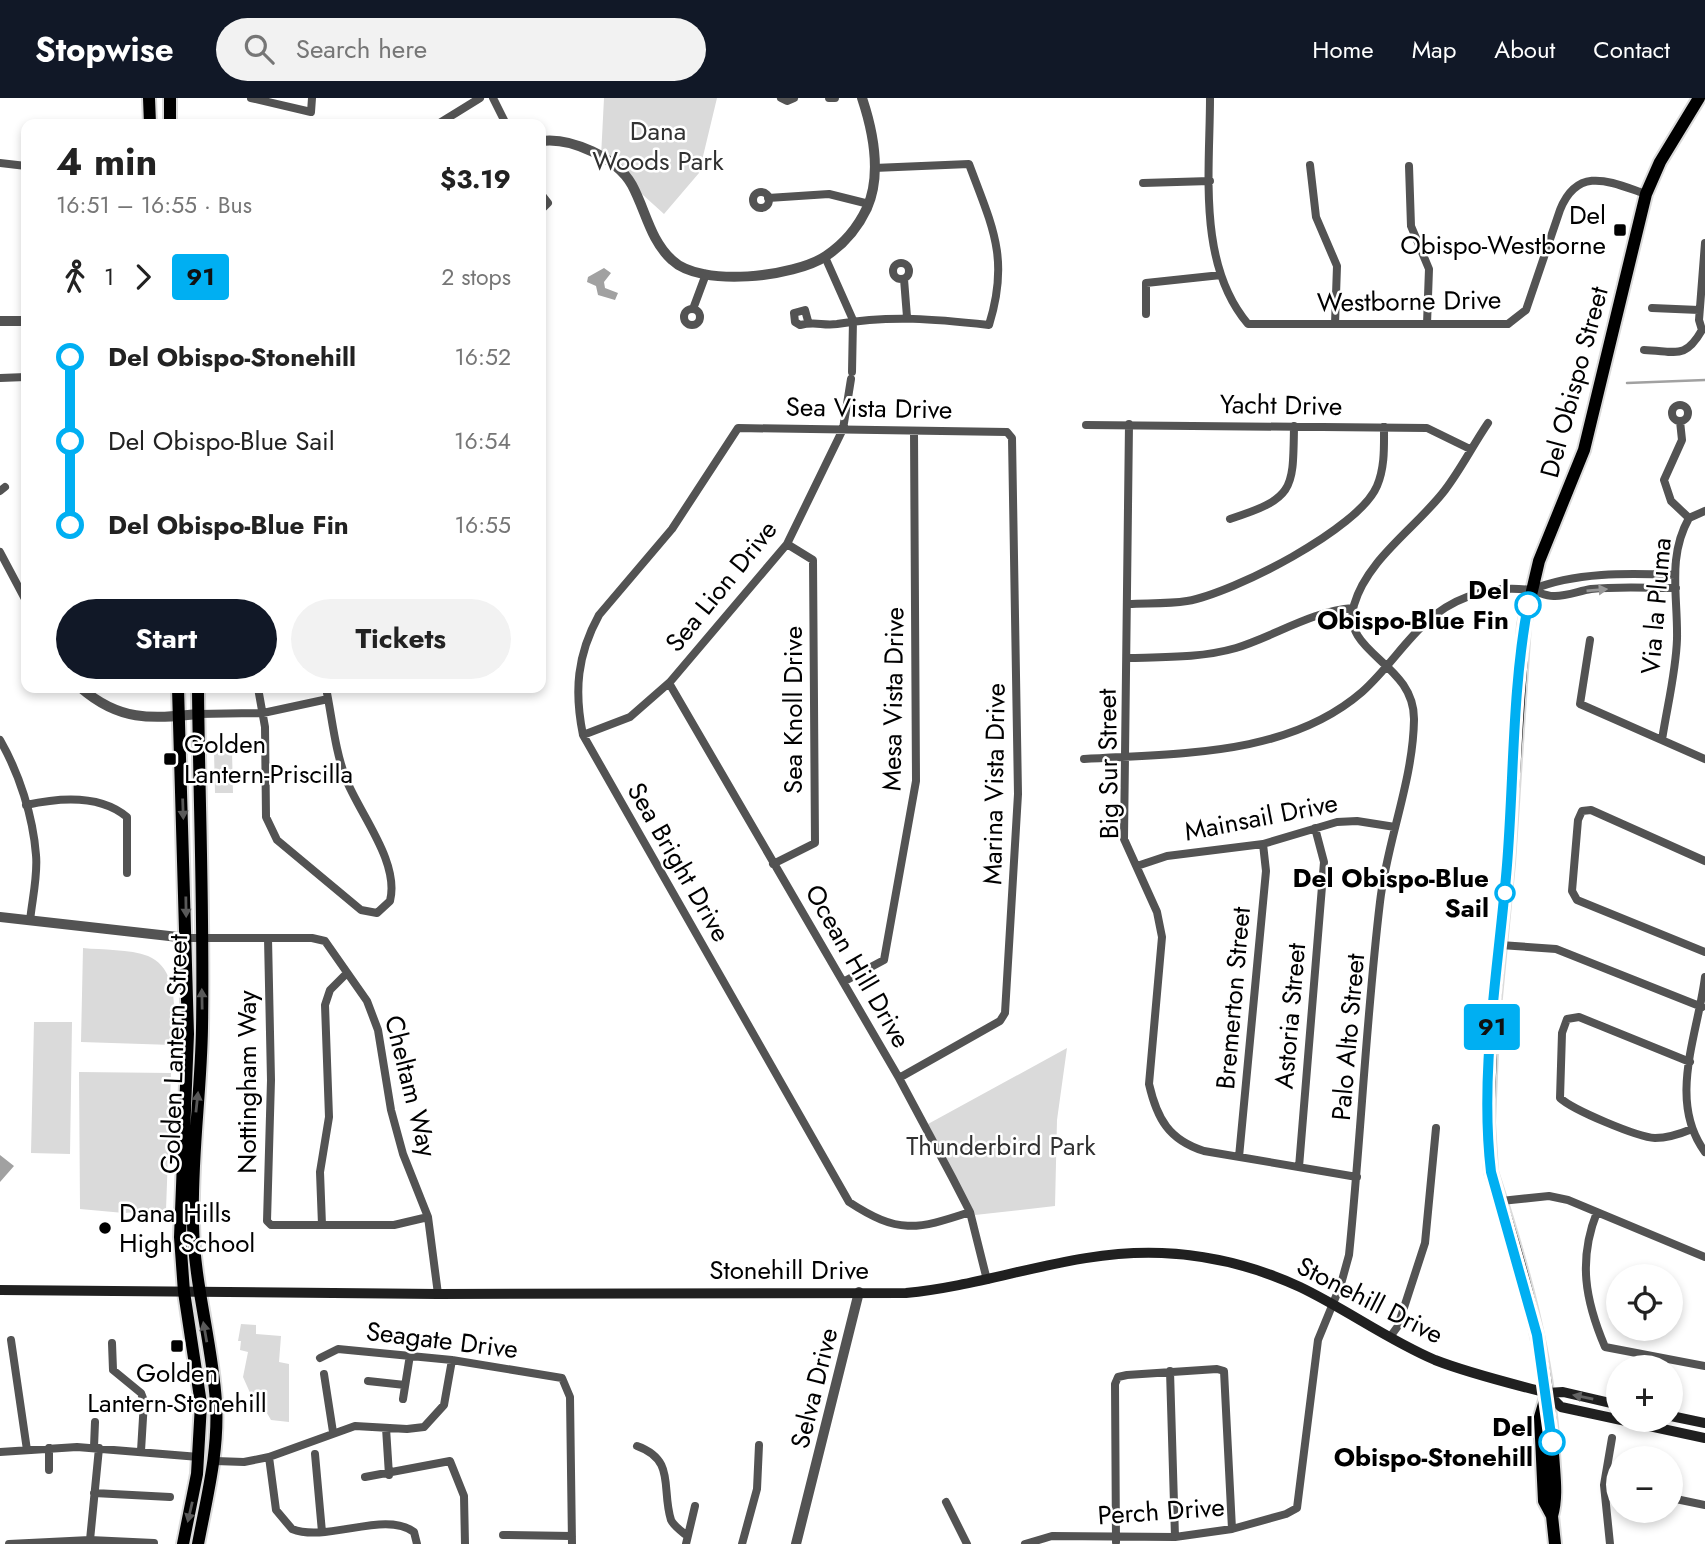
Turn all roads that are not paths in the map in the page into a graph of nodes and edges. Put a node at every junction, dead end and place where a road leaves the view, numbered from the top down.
1 (149, 98) edge
2 (170, 98) edge
3 (251, 98) edge
4 (312, 98) edge
5 (480, 98) edge
6 (493, 98) edge
7 (781, 98) edge
8 (794, 98) edge
9 (829, 98) edge
10 (835, 98) edge
11 (862, 98) edge
12 (1210, 98) edge
13 (1699, 98) edge
14 (150, 119) edge
15 (170, 119) edge
16 (444, 119) edge
17 (504, 119) edge
18 (546, 142) edge
19 (0, 163) edge
20 (21, 165) edge
21 (1310, 165) dead end
22 (1409, 166) dead end
23 (874, 168) junction
24 (1210, 181) junction
25 (1143, 183) dead end
26 (1646, 194) junction
27 (768, 198) dead end
28 (869, 204) junction
29 (1705, 243) edge
30 (825, 257) junction
31 (706, 274) junction
32 (1221, 275) junction
33 (904, 279) dead end
34 (693, 309) dead end
35 (1652, 309) dead end
36 (1699, 310) junction
37 (1146, 314) dead end
38 (907, 317) junction
39 (853, 320) junction
40 (0, 321) edge
41 (21, 321) edge
42 (808, 321) dead end
43 (1335, 324) junction
44 (1427, 324) junction
45 (1704, 330) edge
46 (1644, 349) dead end
47 (21, 377) edge
48 (0, 378) edge
49 (1679, 421) dead end
50 (1488, 423) dead end
51 (1129, 424) junction
52 (1086, 425) dead end
53 (1294, 426) junction
54 (1384, 427) junction
55 (843, 429) junction
56 (914, 431) junction
57 (1007, 432) joint
58 (733, 433) joint
59 (1470, 449) junction
60 (1705, 511) edge
61 (1689, 518) junction
62 (1230, 519) dead end
63 (787, 544) junction
64 (0, 552) edge
65 (1675, 575) junction
66 (1676, 588) junction
67 (1531, 590) junction
68 (21, 592) edge
69 (1128, 604) junction
70 (1353, 608) junction
71 (1590, 640) dead end
72 (1128, 658) junction
73 (1388, 665) junction
74 (668, 683) junction
75 (86, 693) edge
76 (178, 693) edge
77 (198, 693) edge
78 (259, 693) edge
79 (327, 693) edge
80 (328, 699) junction
81 (263, 713) junction
82 (198, 714) junction
83 (179, 716) junction
84 (583, 735) junction
85 (0, 740) edge
86 (1661, 740) junction
87 (1124, 756) junction
88 (1084, 759) dead end
89 (1705, 759) edge
90 (26, 805) junction
91 (1395, 827) junction
92 (1315, 828) junction
93 (1263, 844) junction
94 (1705, 861) edge
95 (774, 864) junction
96 (1137, 866) junction
97 (127, 873) dead end
98 (0, 917) edge
99 (30, 921) junction
100 (193, 938) junction
101 (268, 938) junction
102 (1500, 945) junction
103 (1705, 952) edge
104 (346, 974) junction
105 (1705, 977) edge
106 (843, 982) junction
107 (1702, 1007) junction
108 (1690, 1062) junction
109 (899, 1078) junction
110 (1436, 1128) dead end
111 (1692, 1129) junction
112 (1705, 1153) edge
113 (1239, 1157) junction
114 (1299, 1167) junction
115 (1357, 1177) junction
116 (1501, 1201) junction
117 (970, 1212) junction
118 (1597, 1212) junction
119 (428, 1217) junction
120 (322, 1225) junction
121 (1705, 1257) edge
122 (987, 1280) junction
123 (0, 1290) edge
124 (184, 1292) junction
125 (859, 1292) junction
126 (198, 1293) junction
127 (438, 1294) junction
128 (1331, 1305) junction
129 (1390, 1337) junction
130 (11, 1340) dead end
131 (112, 1343) dead end
132 (410, 1355) junction
133 (320, 1358) dead end
134 (452, 1360) junction
135 (1705, 1366) edge
136 (1170, 1371) junction
137 (324, 1374) dead end
138 (368, 1381) dead end
139 (405, 1385) junction
140 (1547, 1393) junction
141 (403, 1399) dead end
142 (1606, 1402) edge
143 (1683, 1418) edge
144 (95, 1422) dead end
145 (1705, 1423) edge
146 (386, 1428) junction
147 (201, 1431) junction
148 (333, 1432) junction
149 (1612, 1438) dead end
150 (1705, 1438) edge
151 (759, 1445) dead end
152 (637, 1446) dead end
153 (49, 1448) junction
154 (97, 1448) junction
155 (27, 1450) junction
156 (141, 1451) junction
157 (0, 1452) edge
158 (315, 1454) dead end
159 (199, 1457) junction
160 (269, 1457) junction
161 (215, 1461) junction
162 (49, 1470) dead end
163 (388, 1475) junction
164 (365, 1477) dead end
165 (212, 1478) junction
166 (1604, 1486) joint
167 (94, 1493) junction
168 (170, 1497) dead end
169 (1683, 1500) edge
170 (946, 1502) dead end
171 (1705, 1505) edge
172 (695, 1506) dead end
173 (1297, 1508) joint
174 (1232, 1528) junction
175 (322, 1532) junction
176 (503, 1535) dead end
177 (1175, 1537) junction
178 (90, 1540) junction
179 (572, 1540) edge
180 (686, 1540) edge
181 (1116, 1541) edge
182 (9, 1544) edge
183 (154, 1544) edge
184 (183, 1544) edge
185 (198, 1544) edge
186 (418, 1544) edge
187 (465, 1544) edge
188 (742, 1544) edge
189 (796, 1544) edge
190 (967, 1544) edge
191 (1025, 1544) edge
192 (1555, 1544) edge
193 (1610, 1544) edge

1 - 14 main road
2 - 15 main road
3 - 4 street
5 - 16 street
6 - 17 street
7 - 8 street
9 - 10 street
11 - 23 street
12 - 24 street
13 - 26 main road, Del Obispo Street
18 - 31 street
19 - 20 street
21 - 43 street
22 - 44 street
23 - 28 street
23 - 38 street
24 - 25 street
24 - 32 street
26 - 44 street, Westborne Drive
26 - 67 main road, Del Obispo Street
27 - 28 street
28 - 30 street
29 - 36 street
30 - 31 street
30 - 39 street, Sea Lion Drive
31 - 34 street
32 - 37 street
32 - 43 street, Westborne Drive
33 - 38 street
35 - 36 street
36 - 45 street
38 - 39 street
39 - 42 street
39 - 55 street, Sea Lion Drive
40 - 41 street
43 - 44 street, Westborne Drive
45 - 46 street
47 - 48 street
49 - 61 street
50 - 59 street
51 - 52 street, Yacht Drive
51 - 53 street, Yacht Drive
51 - 69 street, Big Sur Street
53 - 54 street, Yacht Drive
53 - 62 street
54 - 59 street, Yacht Drive
54 - 69 street
55 - 56 street, Sea Vista Drive
55 - 58 street, Sea Vista Drive
55 - 63 street, Sea Lion Drive
56 - 57 street, Sea Vista Drive
56 - 106 street, Mesa Vista Drive
57 - 109 street, Marina Vista Drive
58 - 84 street, Sea Bright Drive
59 - 70 street
60 - 61 street
61 - 65 street, Via la Pluma
63 - 74 street, Sea Lion Drive
63 - 95 street, Sea Knoll Drive
64 - 68 street
65 - 66 street, Via la Pluma
65 - 67 street
67 -> 66 street
66 - 86 street, Via la Pluma
67 - 73 street
67 - 102 main road, Del Obispo Street
69 - 72 street, Big Sur Street
70 - 72 street
70 - 73 street, Palo Alto Street
71 - 86 street
72 - 87 street, Big Sur Street
73 - 87 street
73 - 91 street, Palo Alto Street
74 - 84 street, Sea Lion Drive
74 - 95 street, Ocean Hill Drive
75 - 83 street
76 - 83 main road, Golden Lantern Street
77 - 82 main road, Golden Lantern Street
78 - 81 street
79 - 80 street
80 - 81 street
80 - 81 street
81 - 82 street
82 - 83 street
82 - 100 main road, Golden Lantern Street
83 -> 100 main road, Golden Lantern Street
84 - 117 street, Sea Bright Drive
85 - 90 street
86 - 89 street
87 - 88 street
87 - 96 street, Big Sur Street
90 - 97 street
90 - 99 street
91 - 92 street, Mainsail Drive
91 - 115 street, Palo Alto Street
92 - 93 street, Mainsail Drive
92 - 114 street, Astoria Street
93 - 96 street, Mainsail Drive
93 - 113 street, Bremerton Street
94 - 103 street
95 - 106 street, Ocean Hill Drive
96 - 113 street, Big Sur Street
98 - 99 street
99 - 100 street
100 - 101 street
100 - 124 main road, Golden Lantern Street
126 -> 100 main road, Golden Lantern Street
101 - 104 street, Cheltam Way
101 - 120 street, Nottingham Way
102 - 107 street
102 - 116 main road, Del Obispo Street
104 - 119 street, Cheltam Way
104 - 120 street
105 - 107 street
106 - 109 street, Ocean Hill Drive
107 - 108 street
108 - 111 street
108 - 111 street
109 - 117 street, Ocean Hill Drive
110 - 129 street
111 - 112 street
113 - 114 street
114 - 115 street
115 - 128 street, Palo Alto Street
116 - 118 street
116 - 140 main road, Del Obispo Street
117 - 122 street, Ocean Hill Drive
118 - 121 street
118 - 135 street
119 - 120 street
119 - 127 street, Cheltam Way
122 - 125 main road, Stonehill Drive
122 - 128 main road, Stonehill Drive
123 - 124 main road, Stonehill Drive
124 - 126 main road, Stonehill Drive
124 - 147 main road, Golden Lantern Street
125 - 127 main road, Stonehill Drive
125 - 189 street, Selva Drive
126 - 127 main road, Stonehill Drive
161 -> 126 main road, Golden Lantern Street
128 - 129 main road, Stonehill Drive
128 - 173 street, Palo Alto Street
129 - 140 main road, Stonehill Drive
130 - 155 street
131 - 156 street
132 - 133 street, Seagate Drive
132 - 134 street, Seagate Drive
132 - 139 street
134 - 146 street
134 - 179 street, Seagate Drive
136 - 174 street
136 - 177 street
136 - 181 street
137 - 148 street
138 - 139 street
139 - 141 street
142 -> 140 main road, Stonehill Drive
140 - 150 main road, Stonehill Drive
140 - 192 main road, Del Obispo Street
143 - 145 main road
144 - 154 street
146 - 148 street
146 - 163 street
147 - 159 main road, Golden Lantern Street
147 - 161 main road
148 - 160 street
149 - 166 street
151 - 188 street
152 - 180 street
153 - 154 street
153 - 155 street
153 - 162 street
154 - 156 street
154 - 167 street
155 - 157 street
156 - 159 street
158 - 175 street
159 - 165 main road
159 -> 184 main road, Golden Lantern Street
160 - 161 street
160 - 175 street
161 - 165 main road, Golden Lantern Street
163 - 164 street
163 - 187 street
165 - 185 main road, Golden Lantern Street
166 - 193 street
167 - 168 street
167 - 178 street
169 - 171 street
170 - 190 street
172 - 180 street
173 - 174 street, Perch Drive
174 - 177 street, Perch Drive
175 - 186 street
176 - 179 street
177 - 181 street, Perch Drive
178 - 182 street
178 - 183 street
181 - 191 street, Perch Drive

